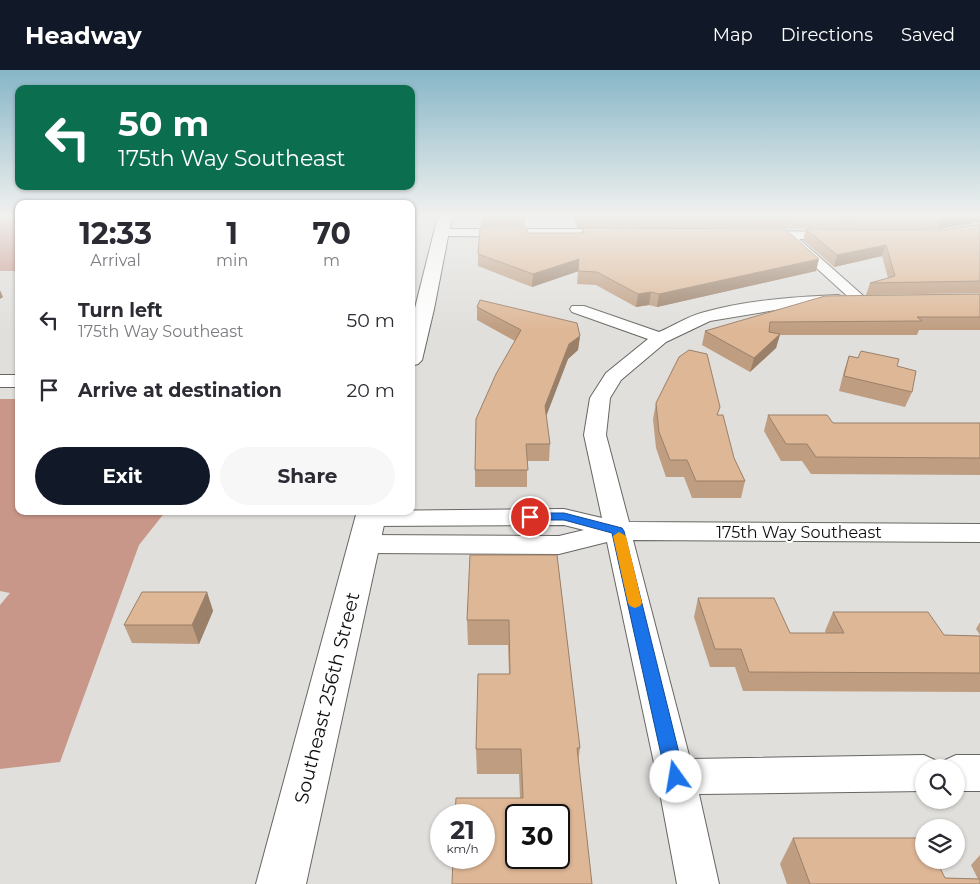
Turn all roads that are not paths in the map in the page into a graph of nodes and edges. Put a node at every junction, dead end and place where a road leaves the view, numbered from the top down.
1 (437, 254) edge
2 (808, 254) edge
3 (860, 300) junction
4 (878, 300) edge
5 (578, 309) dead end
6 (660, 338) junction
7 (415, 345) edge
8 (0, 381) edge
9 (15, 381) edge
10 (369, 524) edge
11 (618, 531) junction
12 (980, 534) edge
13 (915, 773) edge
14 (965, 773) edge
15 (980, 773) edge
16 (676, 777) junction
17 (281, 884) edge
18 (698, 884) edge

1 - 7 main road
2 - 3 street
3 - 4 street
3 - 6 street
5 - 6 street
6 - 11 street
8 - 9 street
10 - 11 street, 175th Way Southeast
10 - 17 main road, Southeast 256th Street
11 - 12 street, 175th Way Southeast
11 - 16 street
13 - 16 street
14 - 15 street
16 - 18 street

